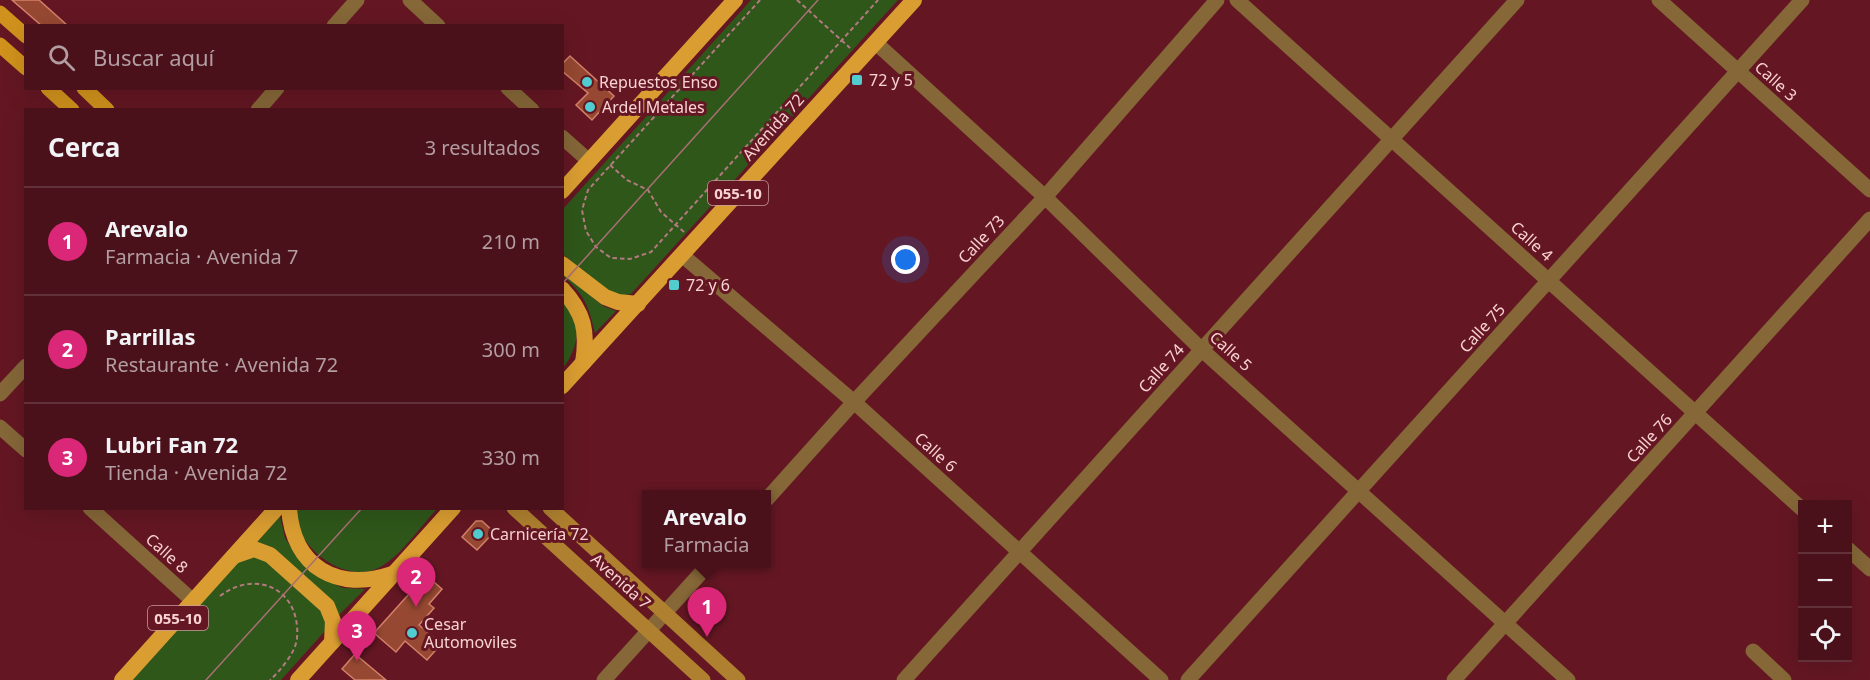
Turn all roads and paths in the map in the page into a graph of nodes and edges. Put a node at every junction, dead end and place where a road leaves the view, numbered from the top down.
1 (357, 0) edge
2 (410, 0) edge
3 (735, 0) edge
4 (760, 0) edge
5 (797, 0) edge
6 (878, 0) edge
7 (914, 0) edge
8 (1217, 0) edge
9 (1237, 0) edge
10 (1517, 0) edge
11 (1659, 0) edge
12 (1802, 0) edge
13 (0, 13) edge
14 (336, 24) edge
15 (436, 24) edge
16 (24, 34) edge
17 (842, 41) junction
18 (876, 43) junction
19 (0, 45) edge
20 (861, 58) junction
21 (24, 66) edge
22 (1738, 71) junction
23 (50, 90) edge
24 (86, 90) edge
25 (275, 90) edge
26 (510, 90) edge
27 (70, 108) edge
28 (105, 108) edge
29 (260, 108) edge
30 (530, 108) edge
31 (564, 138) edge
32 (1392, 139) junction
33 (594, 156) junction
34 (610, 165) junction
35 (564, 189) edge
36 (1870, 190) edge
37 (1045, 197) junction
38 (1870, 219) edge
39 (675, 225) junction
40 (694, 241) junction
41 (682, 255) junction
42 (564, 266) edge
43 (1549, 280) junction
44 (564, 291) edge
45 (638, 303) junction
46 (1202, 350) junction
47 (584, 363) junction
48 (24, 368) edge
49 (564, 384) edge
50 (0, 394) edge
51 (854, 402) junction
52 (1696, 412) junction
53 (0, 427) edge
54 (24, 448) edge
55 (1359, 491) junction
56 (771, 495) edge
57 (1798, 504) edge
58 (92, 510) edge
59 (275, 510) edge
60 (289, 510) edge
61 (451, 510) edge
62 (516, 510) edge
63 (552, 510) edge
64 (1020, 552) junction
65 (1852, 553) edge
66 (234, 556) junction
67 (705, 568) edge
68 (1870, 569) edge
69 (393, 574) junction
70 (193, 601) junction
71 (213, 603) dead end
72 (664, 614) junction
73 (1506, 623) junction
74 (649, 631) junction
75 (332, 642) junction
76 (1753, 651) dead end
77 (122, 680) edge
78 (270, 680) edge
79 (298, 680) edge
80 (604, 680) edge
81 (704, 680) edge
82 (738, 680) edge
83 (904, 680) edge
84 (1161, 680) edge
85 (1188, 680) edge
86 (1454, 680) edge
87 (1568, 680) edge
88 (1784, 680) edge

1 - 14 street
2 - 15 street
3 - 33 highway
4 - 34 path
5 - 17 path
6 - 17 path
7 - 18 highway, Avenida 72 / 055-10
8 - 37 street, Calle 73
9 - 32 street, Calle 4
10 - 32 street, Calle 74
11 - 22 street, Calle 3
12 - 22 street, Calle 75
13 - 16 main road
17 - 20 path
17 - 39 path
18 - 20 highway, Avenida 72 / 055-10
18 - 37 street, Calle 5
19 - 21 main road
20 - 40 highway, Avenida 72 / 055-10
22 - 36 street, Calle 3
22 - 43 street, Calle 75
23 - 27 main road
24 - 28 main road
25 - 29 street
26 - 30 street
31 - 33 street
32 - 43 street, Calle 4
32 - 46 street, Calle 74
33 - 34 path
33 - 35 highway
34 - 39 path
34 - 39 path
37 - 46 street, Calle 5
37 - 51 street, Calle 73
38 - 52 street, Calle 76
39 - 40 path
40 - 41 highway, Avenida 72 / 055-10
41 - 45 highway, Avenida 72 / 055-10
41 - 51 street, Calle 6
42 - 45 highway
43 - 52 street, Calle 4
43 - 55 street, Calle 75
44 - 47 highway
45 - 47 highway, Avenida 72 / 055-10
46 - 55 street, Calle 5
46 - 64 street, Calle 74
47 - 49 highway, Avenida 72 / 055-10
48 - 50 street
51 - 56 street, Calle 73
51 - 64 street, Calle 6
52 - 57 street, Calle 4
52 - 73 street, Calle 76
53 - 54 street
55 - 73 street, Calle 5
55 - 85 street, Calle 75
58 - 70 street, Calle 8
59 - 66 highway, 055-10
60 - 69 highway
61 - 69 highway
62 - 74 main road, Avenida 7
63 - 72 main road, Avenida 7
64 - 83 street, Calle 74
64 - 84 street, Calle 6
65 - 68 street
66 - 70 highway, 055-10
66 - 75 highway
67 - 72 street
69 - 75 highway
70 - 77 highway, 055-10
71 - 78 path
72 - 74 street
72 - 82 main road, Avenida 7
73 - 86 street, Calle 76
73 - 87 street, Calle 5
74 - 80 street
74 - 81 main road, Avenida 7
75 - 79 highway
76 - 88 street

